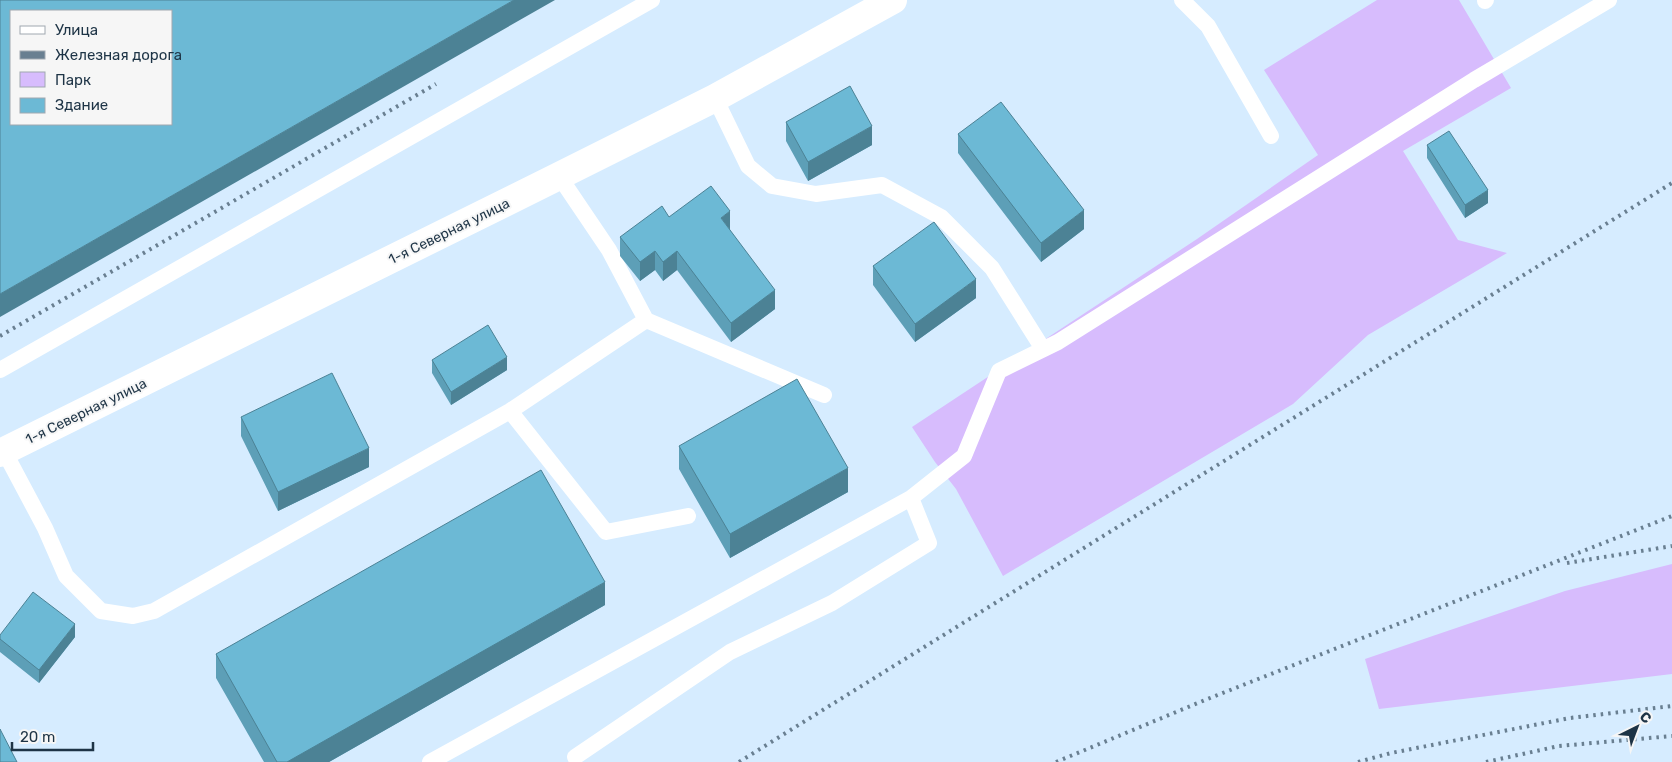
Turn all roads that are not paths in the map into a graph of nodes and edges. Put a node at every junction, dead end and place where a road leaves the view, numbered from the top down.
1 (652, 0) edge
2 (893, 0) edge
3 (1182, 0) edge
4 (1609, 0) edge
5 (715, 98) junction
6 (1271, 136) dead end
7 (559, 176) junction
8 (646, 320) junction
9 (1043, 349) junction
10 (0, 370) edge
11 (824, 395) dead end
12 (510, 411) junction
13 (2, 452) edge
14 (911, 498) junction
15 (688, 516) dead end
16 (575, 758) dead end
17 (430, 762) edge

1 - 10 lane
2 - 5 street, 1-я Северная улица
3 - 6 lane
4 - 9 lane
5 - 7 street, 1-я Северная улица
5 - 9 lane
7 - 8 lane
7 - 13 street, 1-я Северная улица
8 - 11 lane
8 - 12 lane
9 - 14 lane
12 - 13 lane
12 - 15 lane
14 - 16 lane
14 - 17 lane

